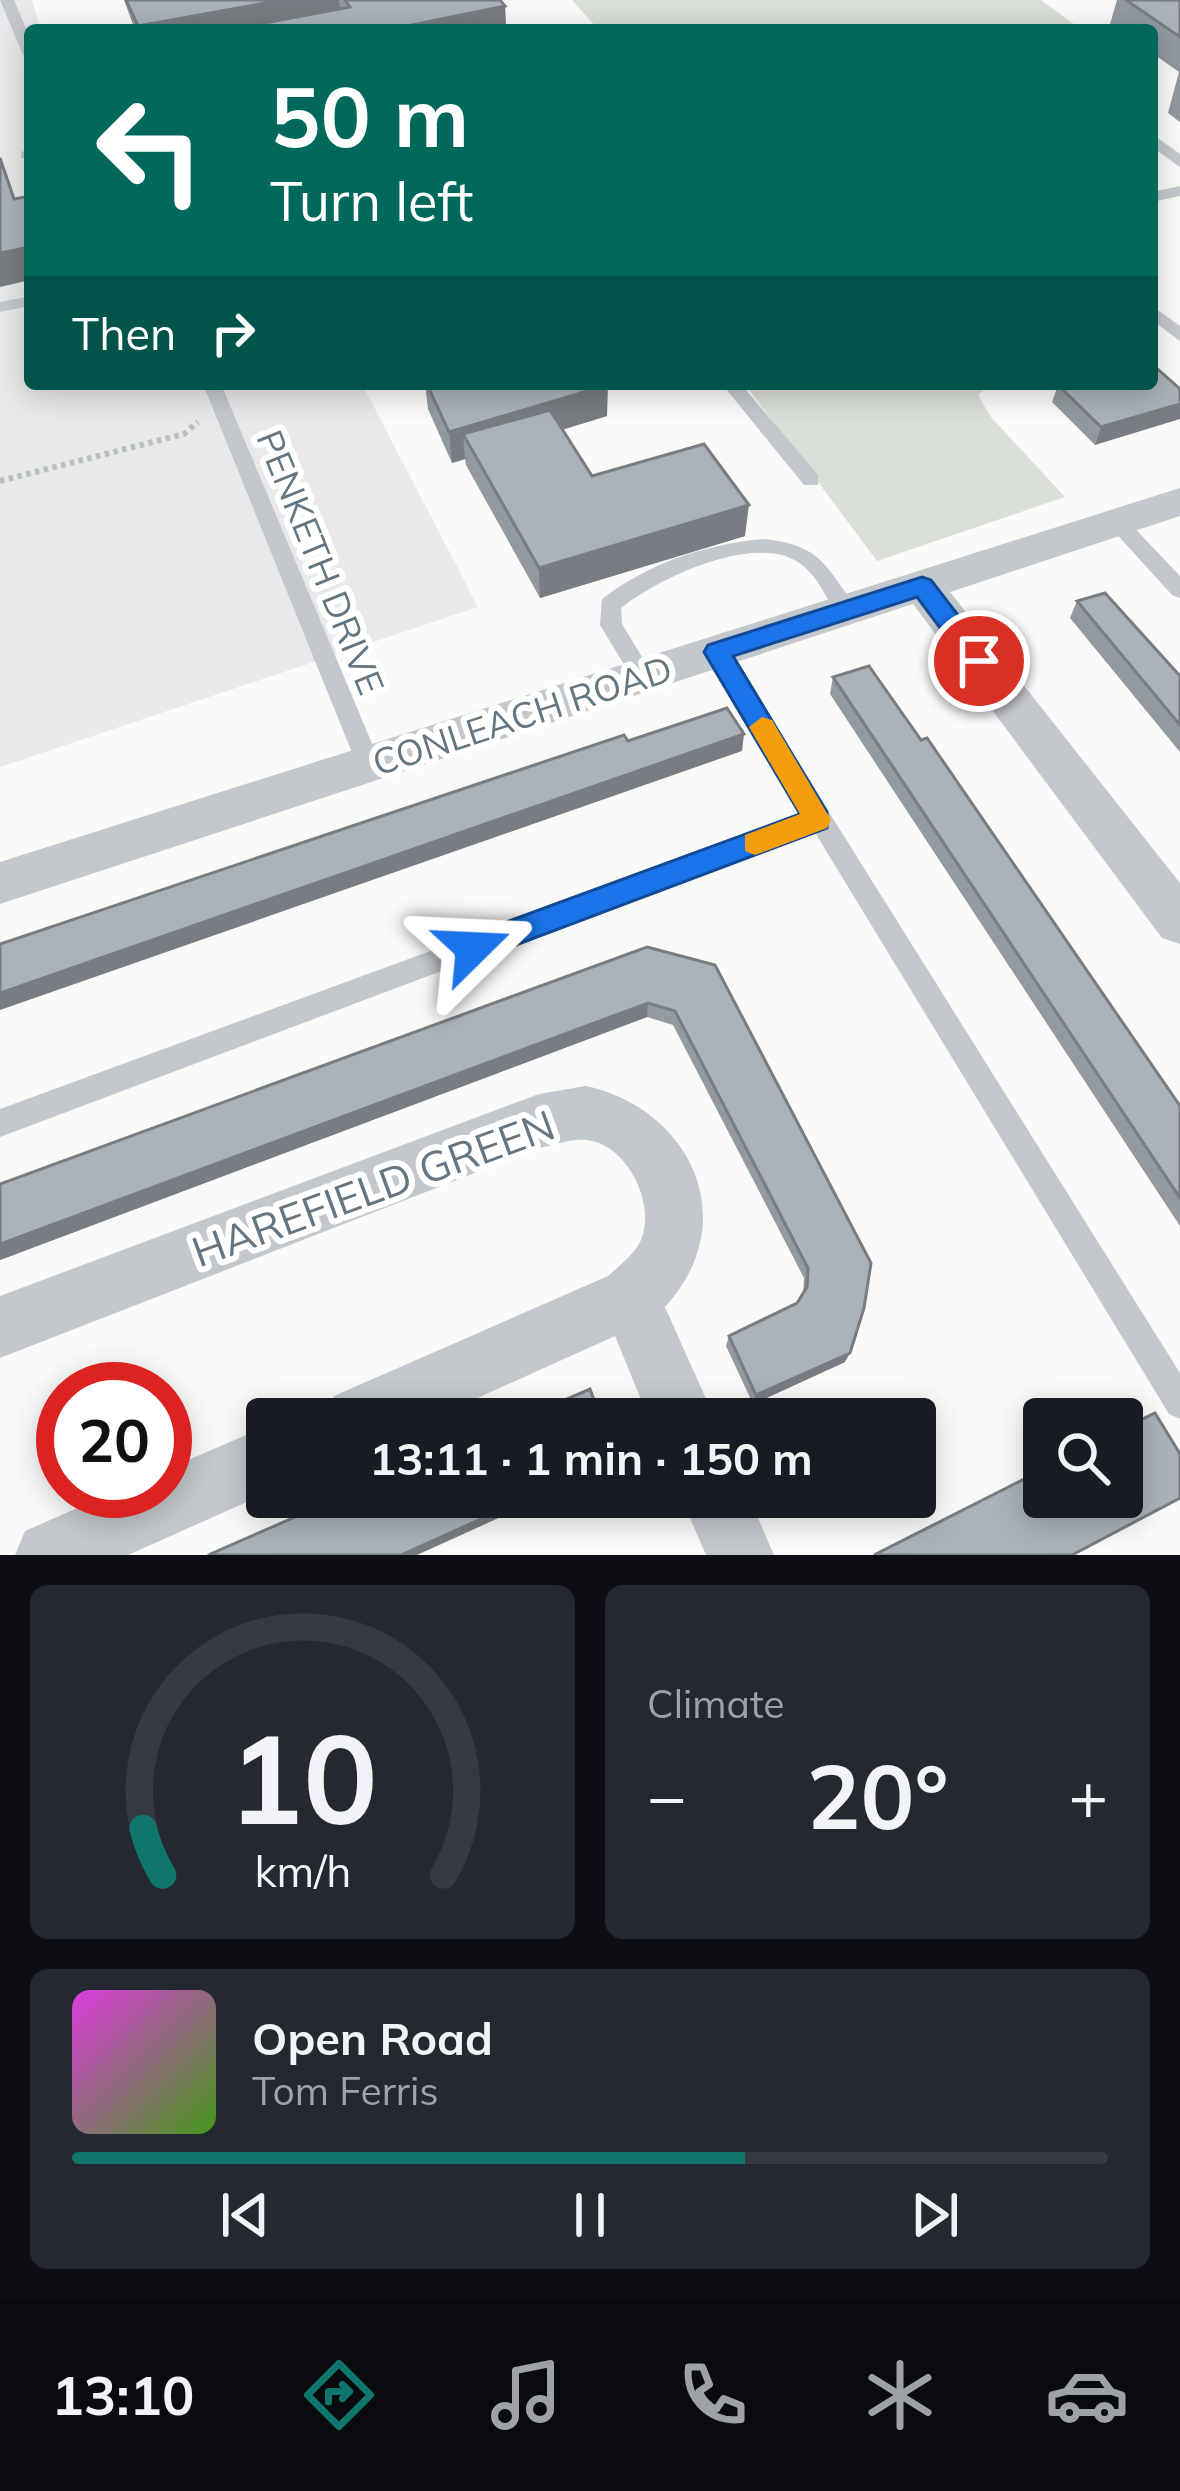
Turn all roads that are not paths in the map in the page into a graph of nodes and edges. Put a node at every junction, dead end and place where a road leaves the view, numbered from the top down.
1 (7, 0) edge
2 (24, 41) edge
3 (736, 390) edge
4 (216, 394) edge
5 (811, 480) dead end
6 (1180, 502) edge
7 (1119, 524) junction
8 (922, 586) junction
9 (1180, 590) edge
10 (846, 610) junction
11 (717, 652) junction
12 (642, 675) junction
13 (369, 765) junction
14 (818, 820) junction
15 (0, 883) edge
16 (1180, 922) edge
17 (0, 1124) edge
18 (630, 1298) junction
19 (0, 1327) edge
20 (404, 1398) edge
21 (673, 1398) edge
22 (1180, 1403) edge
23 (246, 1468) edge
24 (724, 1518) edge
25 (50, 1555) edge
26 (740, 1555) edge

1 - 2 lane
3 - 5 lane
4 - 13 lane, PENKETH DRIVE
6 - 7 street, CONLEACH ROAD
7 - 8 street, CONLEACH ROAD
7 - 9 lane
8 - 10 street, CONLEACH ROAD
8 - 16 street
10 - 11 street, CONLEACH ROAD
10 - 12 lane
11 - 12 street, CONLEACH ROAD
11 - 14 lane
12 - 13 street, CONLEACH ROAD
13 - 15 street, CONLEACH ROAD
14 - 17 lane
14 - 22 lane
18 - 19 street, HAREFIELD GREEN
18 - 20 street, HAREFIELD GREEN
18 - 21 street
23 - 25 street
24 - 26 street

